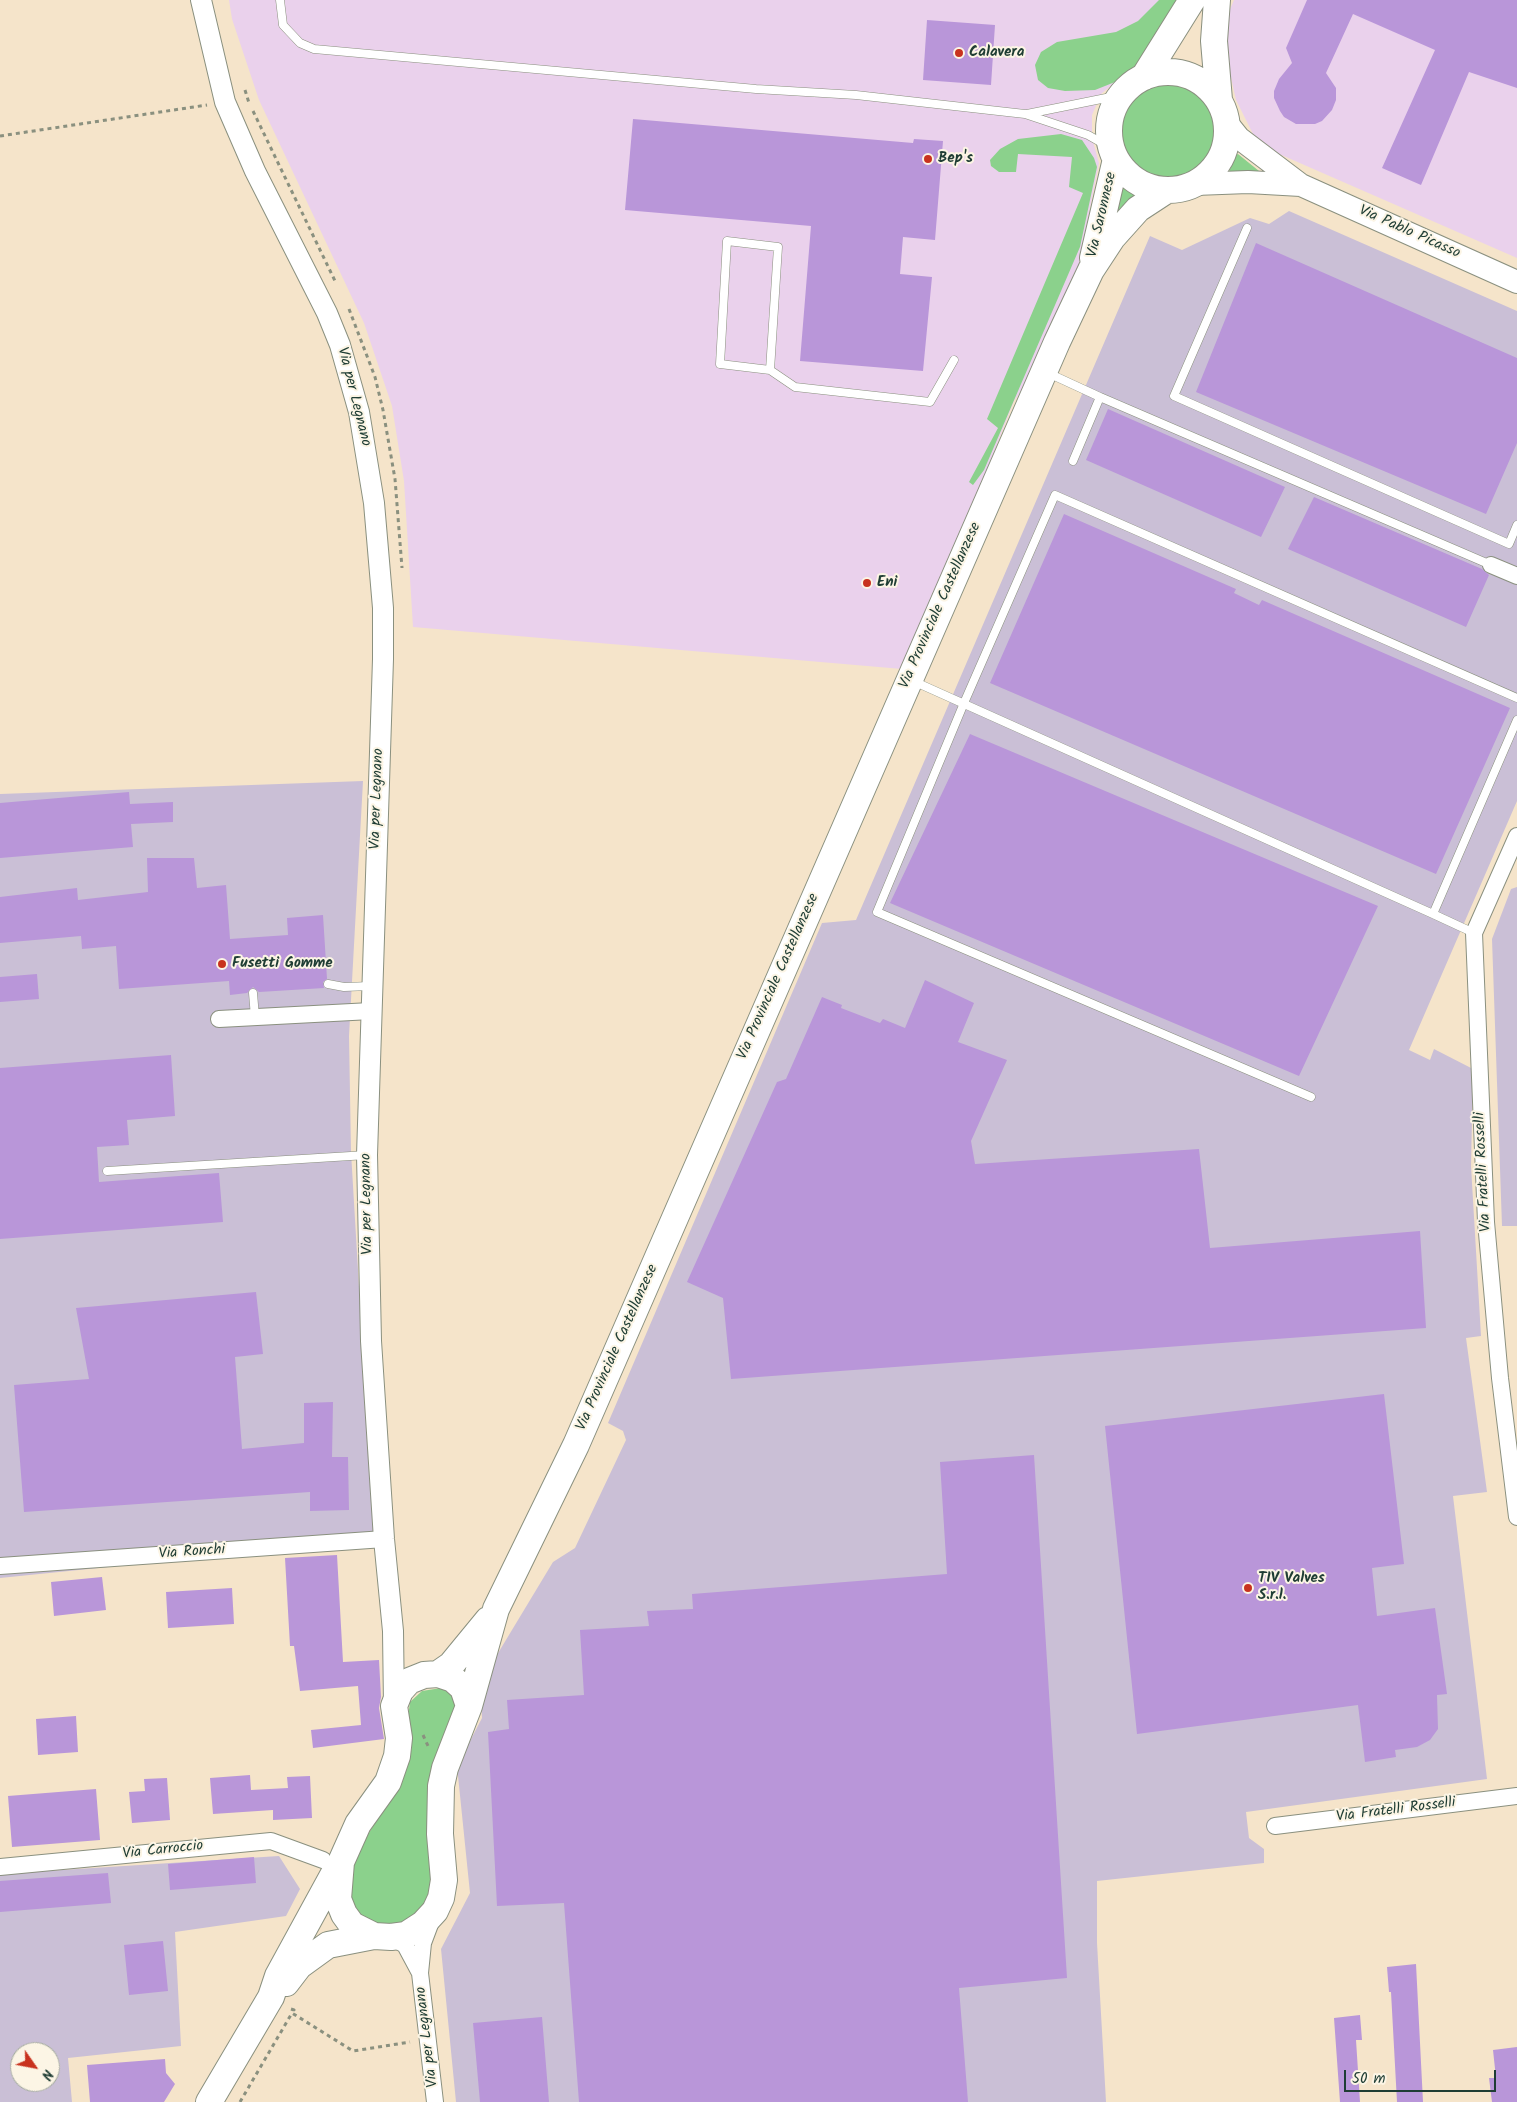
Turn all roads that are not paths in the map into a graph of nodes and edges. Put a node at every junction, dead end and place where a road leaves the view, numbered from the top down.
1 (201, 0) edge
2 (280, 0) edge
3 (1192, 0) edge
4 (1217, 0) edge
5 (1144, 77) junction
6 (1121, 95) junction
7 (1223, 112) junction
8 (1025, 114) junction
9 (1113, 154) junction
10 (1195, 184) junction
11 (1302, 185) junction
12 (1167, 190) junction
13 (1247, 228) dead end
14 (1091, 270) junction
15 (1517, 282) edge
16 (1057, 342) joint
17 (954, 360) dead end
18 (770, 370) junction
19 (1044, 371) junction
20 (1100, 396) junction
21 (1073, 461) dead end
22 (1517, 526) edge
23 (1491, 565) joint
24 (1517, 576) edge
25 (909, 679) junction
26 (1517, 698) edge
27 (964, 703) junction
28 (1517, 720) edge
29 (1517, 836) edge
30 (1433, 914) junction
31 (1474, 933) junction
32 (328, 984) dead end
33 (371, 986) junction
34 (253, 993) dead end
35 (370, 1011) junction
36 (254, 1017) junction
37 (219, 1019) dead end
38 (1311, 1097) dead end
39 (367, 1155) junction
40 (108, 1171) dead end
41 (1517, 1517) edge
42 (384, 1539) junction
43 (0, 1566) edge
44 (496, 1609) junction
45 (393, 1631) junction
46 (431, 1675) junction
47 (394, 1706) junction
48 (469, 1706) junction
49 (1517, 1796) edge
50 (1275, 1826) dead end
51 (332, 1861) junction
52 (0, 1867) edge
53 (435, 1911) junction
54 (382, 1936) junction
55 (420, 1973) junction
56 (271, 1997) junction
57 (210, 2102) edge
58 (435, 2102) edge

1 - 33 street, Via per Legnano
2 - 8 lane
3 - 5 main road
4 - 7 main road
5 - 6 main road
5 - 7 main road
6 - 8 lane
6 - 9 main road
7 - 10 main road
7 - 11 main road, Via Pablo Picasso
8 - 9 lane
9 - 12 main road
9 - 14 main road, Via Saronnese
10 - 11 main road, Via Pablo Picasso
10 - 12 main road
11 - 15 main road, Via Pablo Picasso
12 - 14 main road, Via Saronnese
13 - 22 lane
14 - 16 main road, Via Saronnese
16 - 19 main road, Via Provinciale Castellanzese
17 - 18 lane
18 - 18 lane
19 - 20 lane
19 - 25 main road, Via Provinciale Castellanzese
20 - 21 lane
20 - 23 lane
23 - 24 street
25 - 27 lane
25 - 44 main road, Via Provinciale Castellanzese
26 - 27 lane
27 - 30 lane
27 - 38 lane
28 - 30 lane
29 - 31 street, Via Fratelli Rosselli
30 - 31 lane
31 - 41 street, Via Fratelli Rosselli
32 - 33 lane
33 - 35 street, Via per Legnano
34 - 36 lane
35 - 36 street
35 - 39 street, Via per Legnano
36 - 37 street
39 - 40 lane
39 - 42 street, Via per Legnano
42 - 43 street, Via Ronchi
42 - 45 street, Via per Legnano
44 - 46 main road, Via Provinciale Castellanzese
44 - 48 main road, Via Provinciale Castellanzese
45 - 46 street, Via per Legnano
45 - 47 street, Via per Legnano
46 - 47 main road, Via Provinciale Castellanzese
46 - 48 main road
47 - 51 main road
48 - 53 main road, Via Provinciale Castellanzese
49 - 50 street, Via Fratelli Rosselli
51 - 52 street, Via Carroccio
51 - 54 main road
51 - 56 main road
53 - 54 main road
53 - 55 street, Via per Legnano
54 - 55 street, Via per Legnano
54 - 56 main road
55 - 58 street, Via per Legnano
56 - 57 main road

